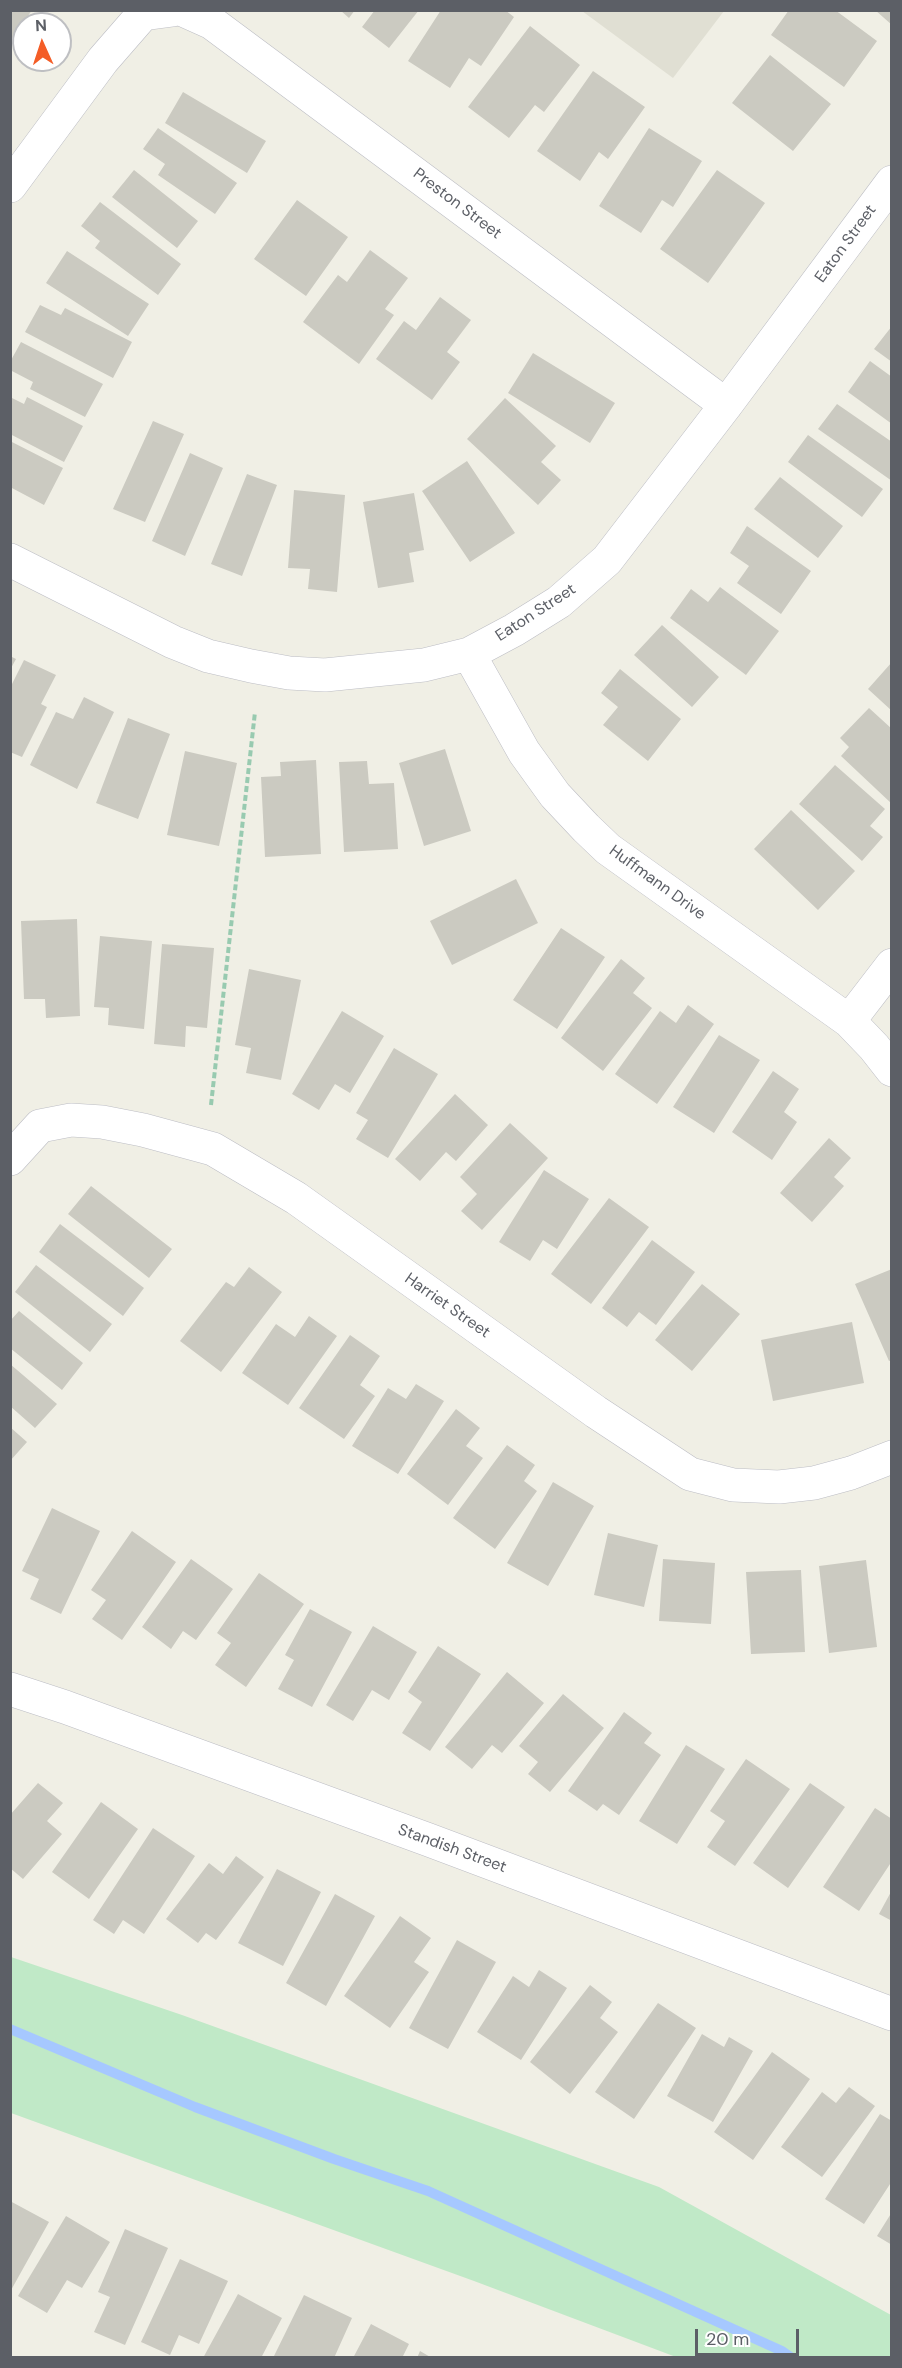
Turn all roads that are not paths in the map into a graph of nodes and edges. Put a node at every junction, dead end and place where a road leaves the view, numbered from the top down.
1 (173, 10) edge
2 (183, 10) edge
3 (891, 182) edge
4 (10, 186) edge
5 (726, 405) junction
6 (10, 560) edge
7 (469, 654) junction
8 (891, 965) edge
9 (849, 1021) junction
10 (891, 1070) edge
11 (10, 1159) edge
12 (891, 1457) edge
13 (10, 1689) edge
14 (891, 2014) edge

1 - 4 street
2 - 5 street, Preston Street
3 - 5 street, Eaton Street
5 - 7 street, Eaton Street
6 - 7 street, Eaton Street
7 - 9 street, Huffmann Drive
8 - 9 street
9 - 10 street, Huffmann Drive
11 - 12 street, Harriet Street
13 - 14 street, Standish Street

